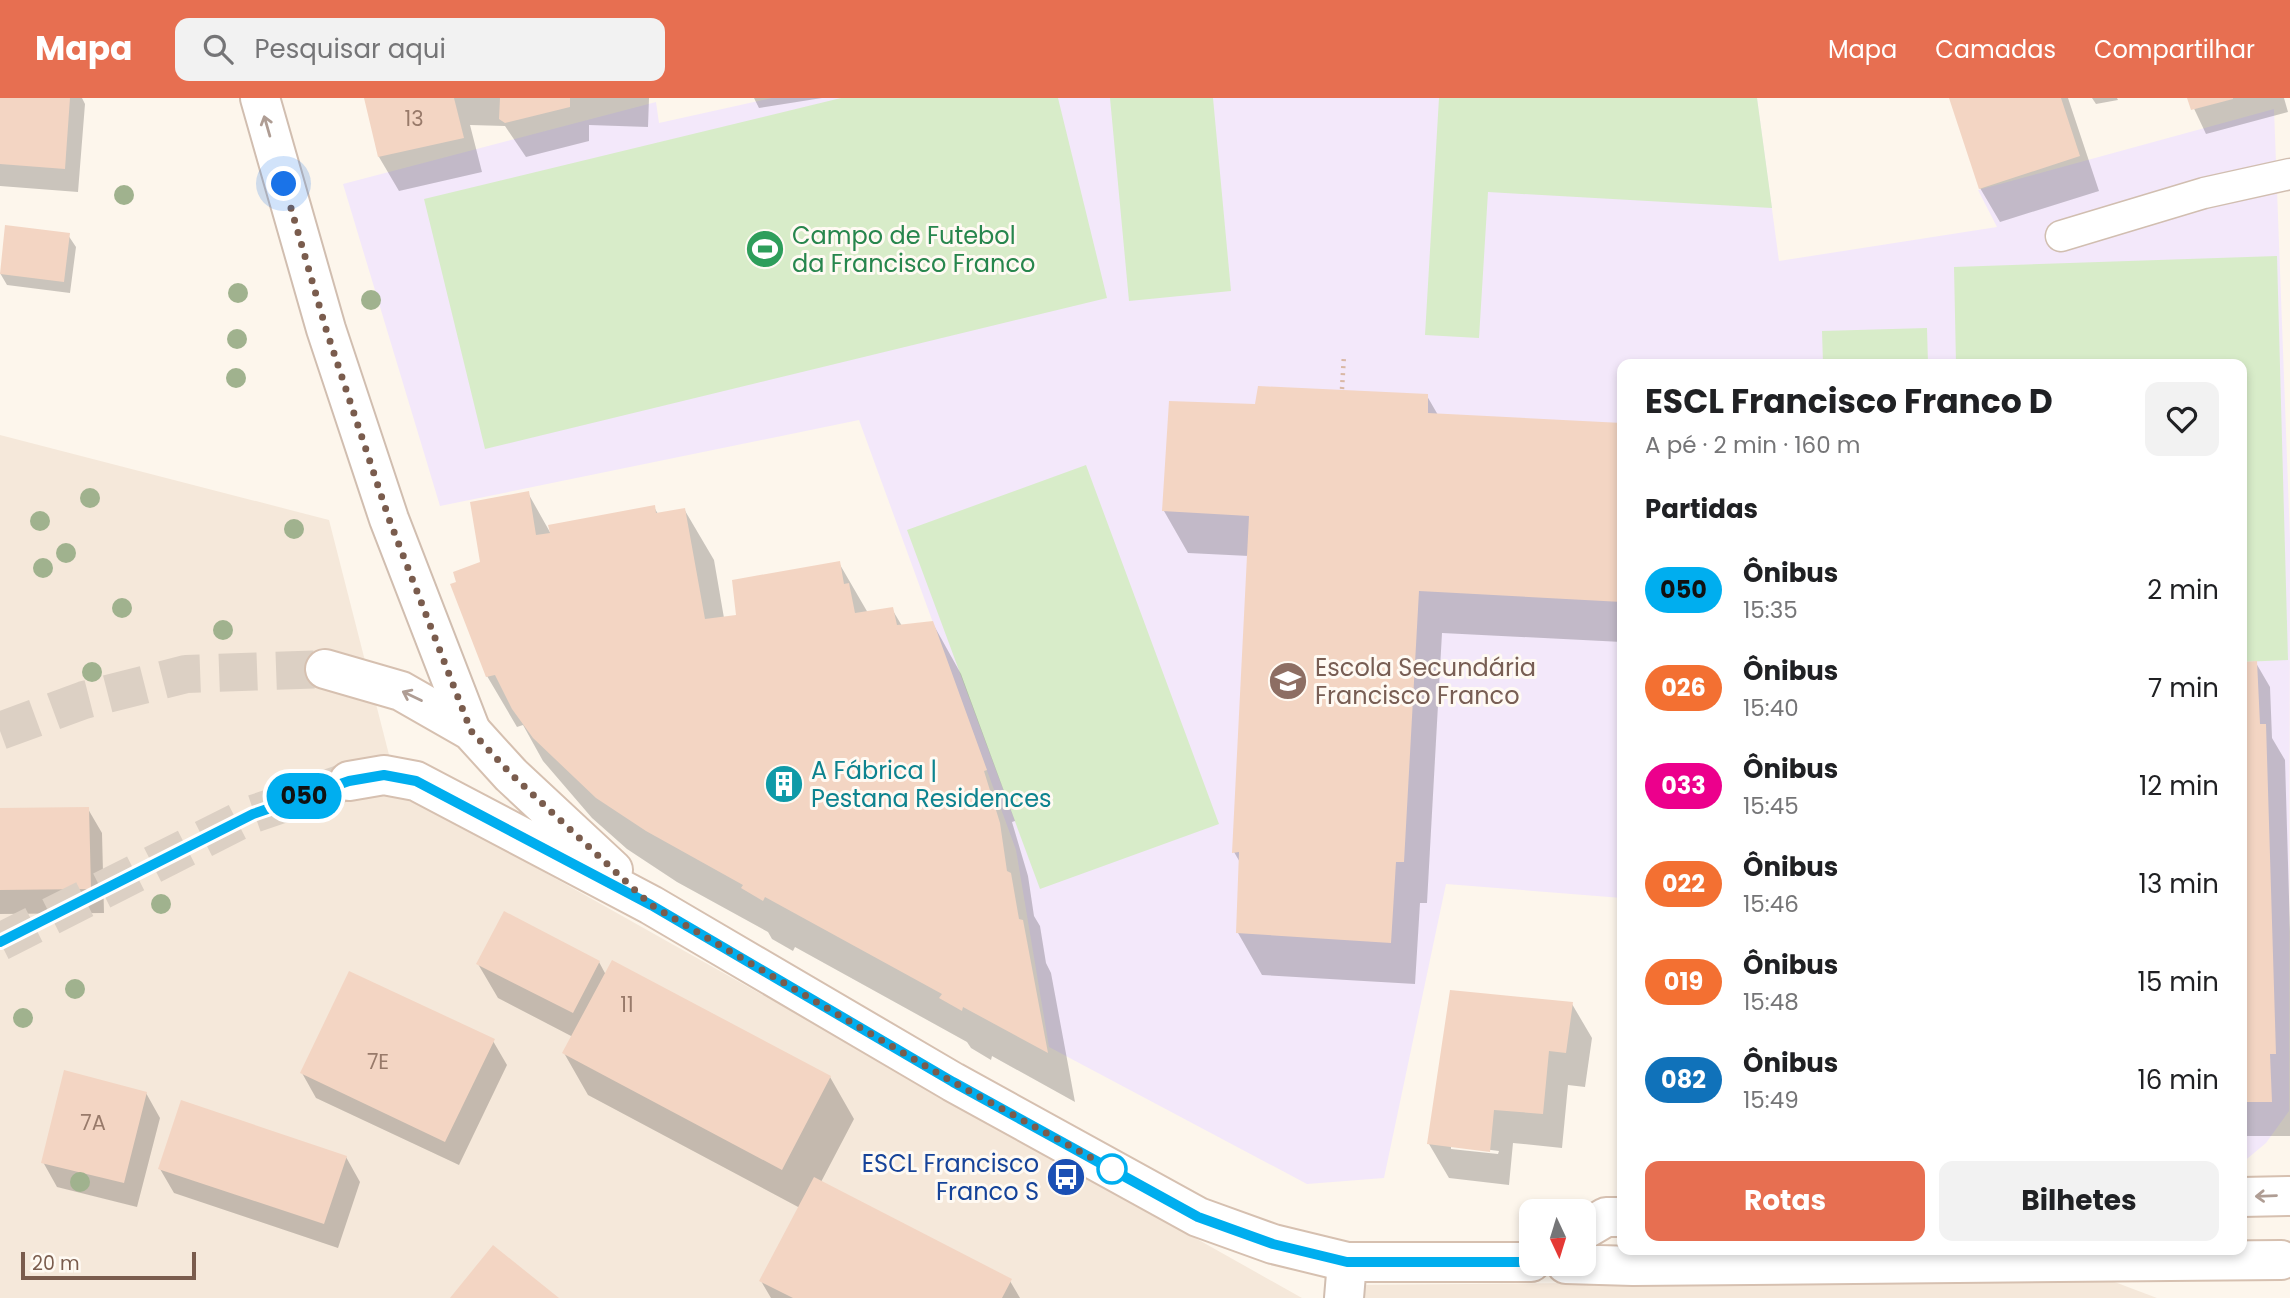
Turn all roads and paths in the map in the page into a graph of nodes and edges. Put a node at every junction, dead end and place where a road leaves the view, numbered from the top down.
1 (261, 98) edge
2 (2290, 174) edge
3 (2061, 236) dead end
4 (1344, 355) dead end
5 (1342, 389) dead end
6 (325, 669) tunnel mouth
7 (471, 731) junction
8 (349, 781) tunnel mouth
9 (651, 905) junction
10 (2290, 1196) edge
11 (2247, 1197) edge
12 (1617, 1217) edge
13 (1596, 1223) edge
14 (2281, 1260) dead end
15 (1519, 1262) edge
16 (1596, 1265) edge
17 (1346, 1280) edge

7 -> 1 main road
2 - 3 lane
4 - 5 path
7 -> 6 main road
7 - 9 main road
8 - 9 main road
9 - 17 main road
10 -> 11 main road
12 - 13 main road
14 - 16 main road
15 - 17 main road

